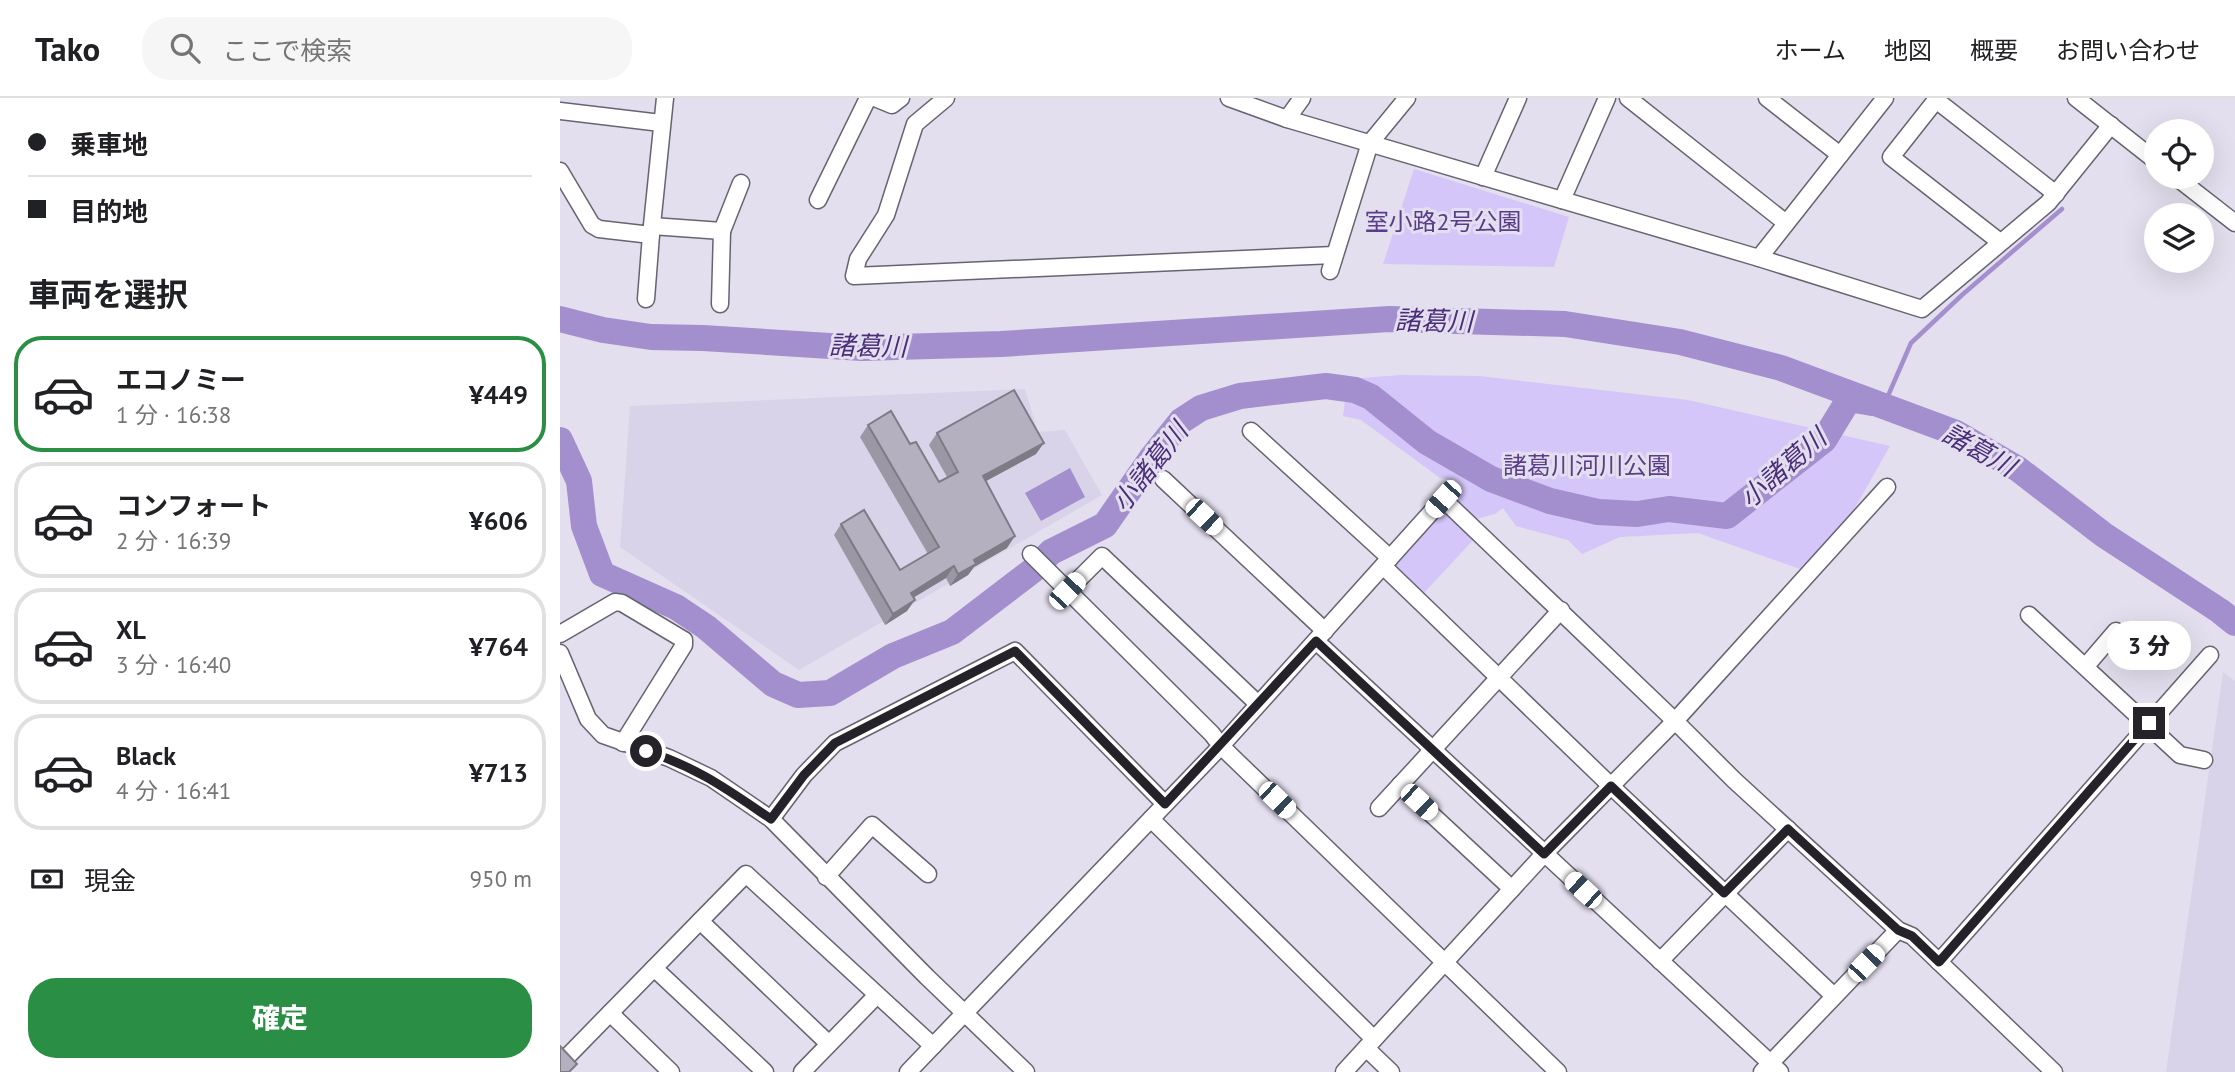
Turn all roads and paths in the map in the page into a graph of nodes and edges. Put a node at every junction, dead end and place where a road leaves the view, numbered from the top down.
1 (664, 98) edge
2 (869, 98) edge
3 (874, 98) edge
4 (901, 98) edge
5 (1229, 98) edge
6 (1302, 98) edge
7 (1407, 98) edge
8 (1518, 98) edge
9 (1607, 98) edge
10 (1628, 98) edge
11 (1767, 98) edge
12 (1885, 98) edge
13 (2076, 98) edge
14 (937, 101) edge
15 (560, 111) edge
16 (1287, 119) junction
17 (661, 123) junction
18 (2111, 125) junction
19 (1370, 143) junction
20 (2144, 151) edge
21 (1840, 155) junction
22 (560, 171) edge
23 (1483, 177) junction
24 (741, 183) dead end
25 (2191, 189) edge
26 (2056, 194) junction
27 (818, 200) dead end
28 (1562, 200) junction
29 (1786, 223) junction
30 (2235, 223) edge
31 (652, 231) junction
32 (722, 231) junction
33 (2000, 242) junction
34 (1759, 258) junction
35 (646, 299) dead end
36 (720, 304) dead end
37 (1251, 430) dead end
38 (1163, 479) dead end
39 (1887, 487) dead end
40 (1037, 560) dead end
41 (1386, 562) junction
42 (1067, 591) junction
43 (1560, 610) junction
44 (2029, 615) dead end
45 (2116, 631) dead end
46 (560, 634) edge
47 (1321, 636) junction
48 (560, 653) edge
49 (2210, 655) dead end
50 (2086, 666) junction
51 (1499, 678) junction
52 (1258, 704) junction
53 (1675, 721) junction
54 (2149, 723) junction
55 (624, 743) junction
56 (1221, 746) junction
57 (1433, 750) junction
58 (2204, 760) dead end
59 (1400, 785) junction
60 (1611, 786) junction
61 (1165, 804) junction
62 (1379, 808) dead end
63 (771, 819) junction
64 (1151, 819) junction
65 (1788, 829) junction
66 (1544, 854) junction
67 (928, 874) dead end
68 (826, 877) junction
69 (1512, 889) junction
70 (1724, 893) junction
71 (700, 921) junction
72 (1898, 930) junction
73 (1660, 961) junction
74 (1939, 962) junction
75 (1445, 963) junction
76 (654, 968) junction
77 (877, 995) junction
78 (1834, 996) junction
79 (610, 1013) junction
80 (964, 1014) junction
81 (829, 1044) junction
82 (1370, 1044) junction
83 (933, 1046) junction
84 (566, 1063) edge
85 (1771, 1069) edge
86 (913, 1070) edge
87 (1551, 1070) edge
88 (671, 1072) edge
89 (765, 1072) edge
90 (802, 1072) edge
91 (1026, 1072) edge
92 (1344, 1072) edge
93 (1391, 1072) edge
94 (2054, 1072) edge

1 - 17 street
2 - 27 street
3 - 4 street
5 - 16 street
6 - 16 street
7 - 19 street
8 - 23 street
9 - 28 street
10 - 29 street
11 - 21 street
12 - 21 street
13 - 18 street
14 - 19 street
15 - 17 street
16 - 19 street
17 - 31 street
18 - 20 street
18 - 26 street
19 - 23 street
21 - 29 street
22 - 31 street
23 - 28 street
24 - 32 street
25 - 30 street
26 - 33 street
26 - 33 street
28 - 34 street
29 - 34 street
31 - 32 street
31 - 35 street
32 - 36 street
33 - 34 street
37 - 41 street
38 - 47 street
39 - 53 street
40 - 42 street
41 - 43 street
41 - 47 street
41 - 51 street
42 - 52 street
42 - 56 street
43 - 51 street
43 - 53 street
44 - 50 street
45 - 50 street
46 - 55 street
47 - 52 street
47 - 57 street
48 - 55 street
49 - 54 street
50 - 54 street
51 - 57 street
51 - 60 street
52 - 56 street
53 - 60 street
53 - 65 street
54 - 58 street
54 - 74 street
55 - 63 street
56 - 61 street
56 - 75 street
57 - 59 street
57 - 66 street
59 - 62 street
59 - 69 street
60 - 66 street
60 - 70 street
61 - 63 street
61 - 64 street
63 - 68 street
64 - 80 street
64 - 82 street
65 - 70 street
65 - 72 street
66 - 69 street
66 - 73 street
67 - 68 street
68 - 80 street
69 - 75 street
70 - 73 street
70 - 78 street
71 - 76 street
71 - 77 street
71 - 81 street
72 - 74 street
72 - 78 street
73 - 85 street
74 - 94 street
75 - 82 street
75 - 87 street
76 - 79 street
76 - 89 street
77 - 81 street
77 - 83 street
78 - 85 street
79 - 84 street
79 - 88 street
80 - 83 street
80 - 91 street
81 - 90 street
82 - 92 street
82 - 93 street
83 - 86 street

